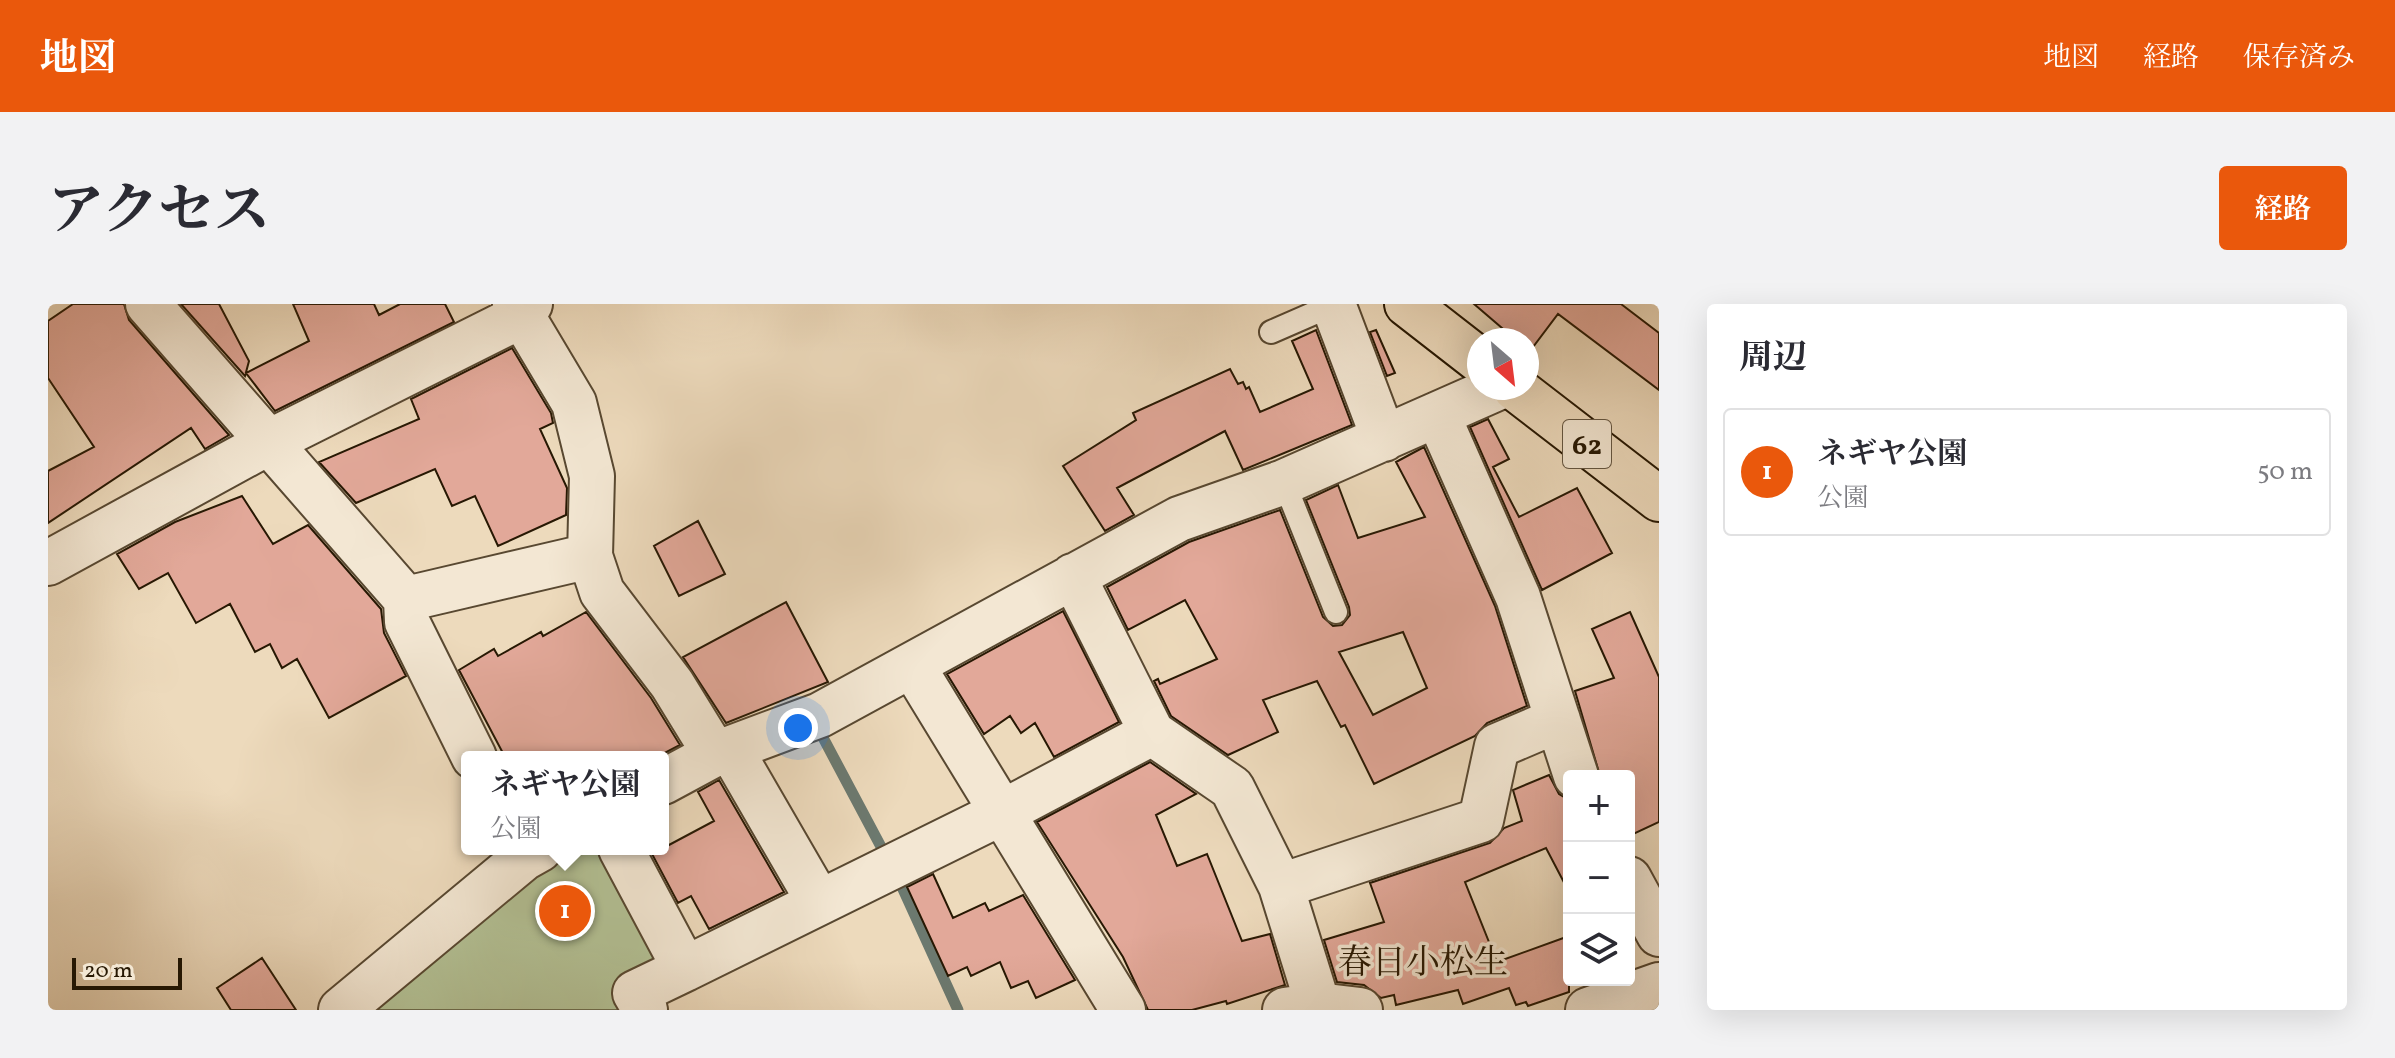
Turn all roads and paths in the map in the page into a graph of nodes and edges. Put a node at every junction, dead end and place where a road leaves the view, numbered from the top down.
1 (148, 304) edge
2 (1407, 304) edge
3 (1333, 305) edge
4 (523, 308) edge
5 (1271, 332) dead end
6 (1467, 351) edge
7 (1472, 400) edge
8 (1531, 400) edge
9 (1438, 416) junction
10 (1384, 439) junction
11 (271, 441) junction
12 (1284, 482) junction
13 (1659, 499) edge
14 (590, 556) junction
15 (48, 563) edge
16 (1073, 576) junction
17 (406, 599) junction
18 (1336, 612) dead end
19 (912, 665) junction
20 (1558, 720) junction
21 (1152, 733) junction
22 (471, 751) edge
23 (723, 752) junction
24 (1574, 770) edge
25 (669, 779) edge
26 (1003, 812) junction
27 (524, 855) edge
28 (624, 855) edge
29 (1281, 886) junction
30 (1635, 890) edge
31 (819, 902) junction
32 (1659, 934) edge
33 (685, 969) junction
34 (1659, 985) edge
35 (1321, 1008) edge
36 (341, 1010) edge
37 (645, 1010) edge
38 (1123, 1010) edge
39 (1588, 1010) edge

1 - 11 street
2 - 6 main road
3 - 5 lane
3 - 10 street
4 - 11 street
4 - 14 street
7 - 9 street
8 - 13 main road, 62
9 - 10 street
9 - 20 street
10 - 12 street
11 - 15 street
11 - 17 street
12 - 16 street
12 - 18 lane
14 - 17 street
14 - 23 street
16 - 19 street
16 - 21 street
17 - 22 street
19 - 23 street
19 - 26 street
20 - 24 street
20 - 29 street
21 - 26 street
21 - 29 street
23 - 25 street
23 - 31 street
26 - 31 street
26 - 38 street
27 - 36 street
28 - 33 street
29 - 35 street
30 - 32 street
31 - 33 street
33 - 37 street
34 - 39 street

